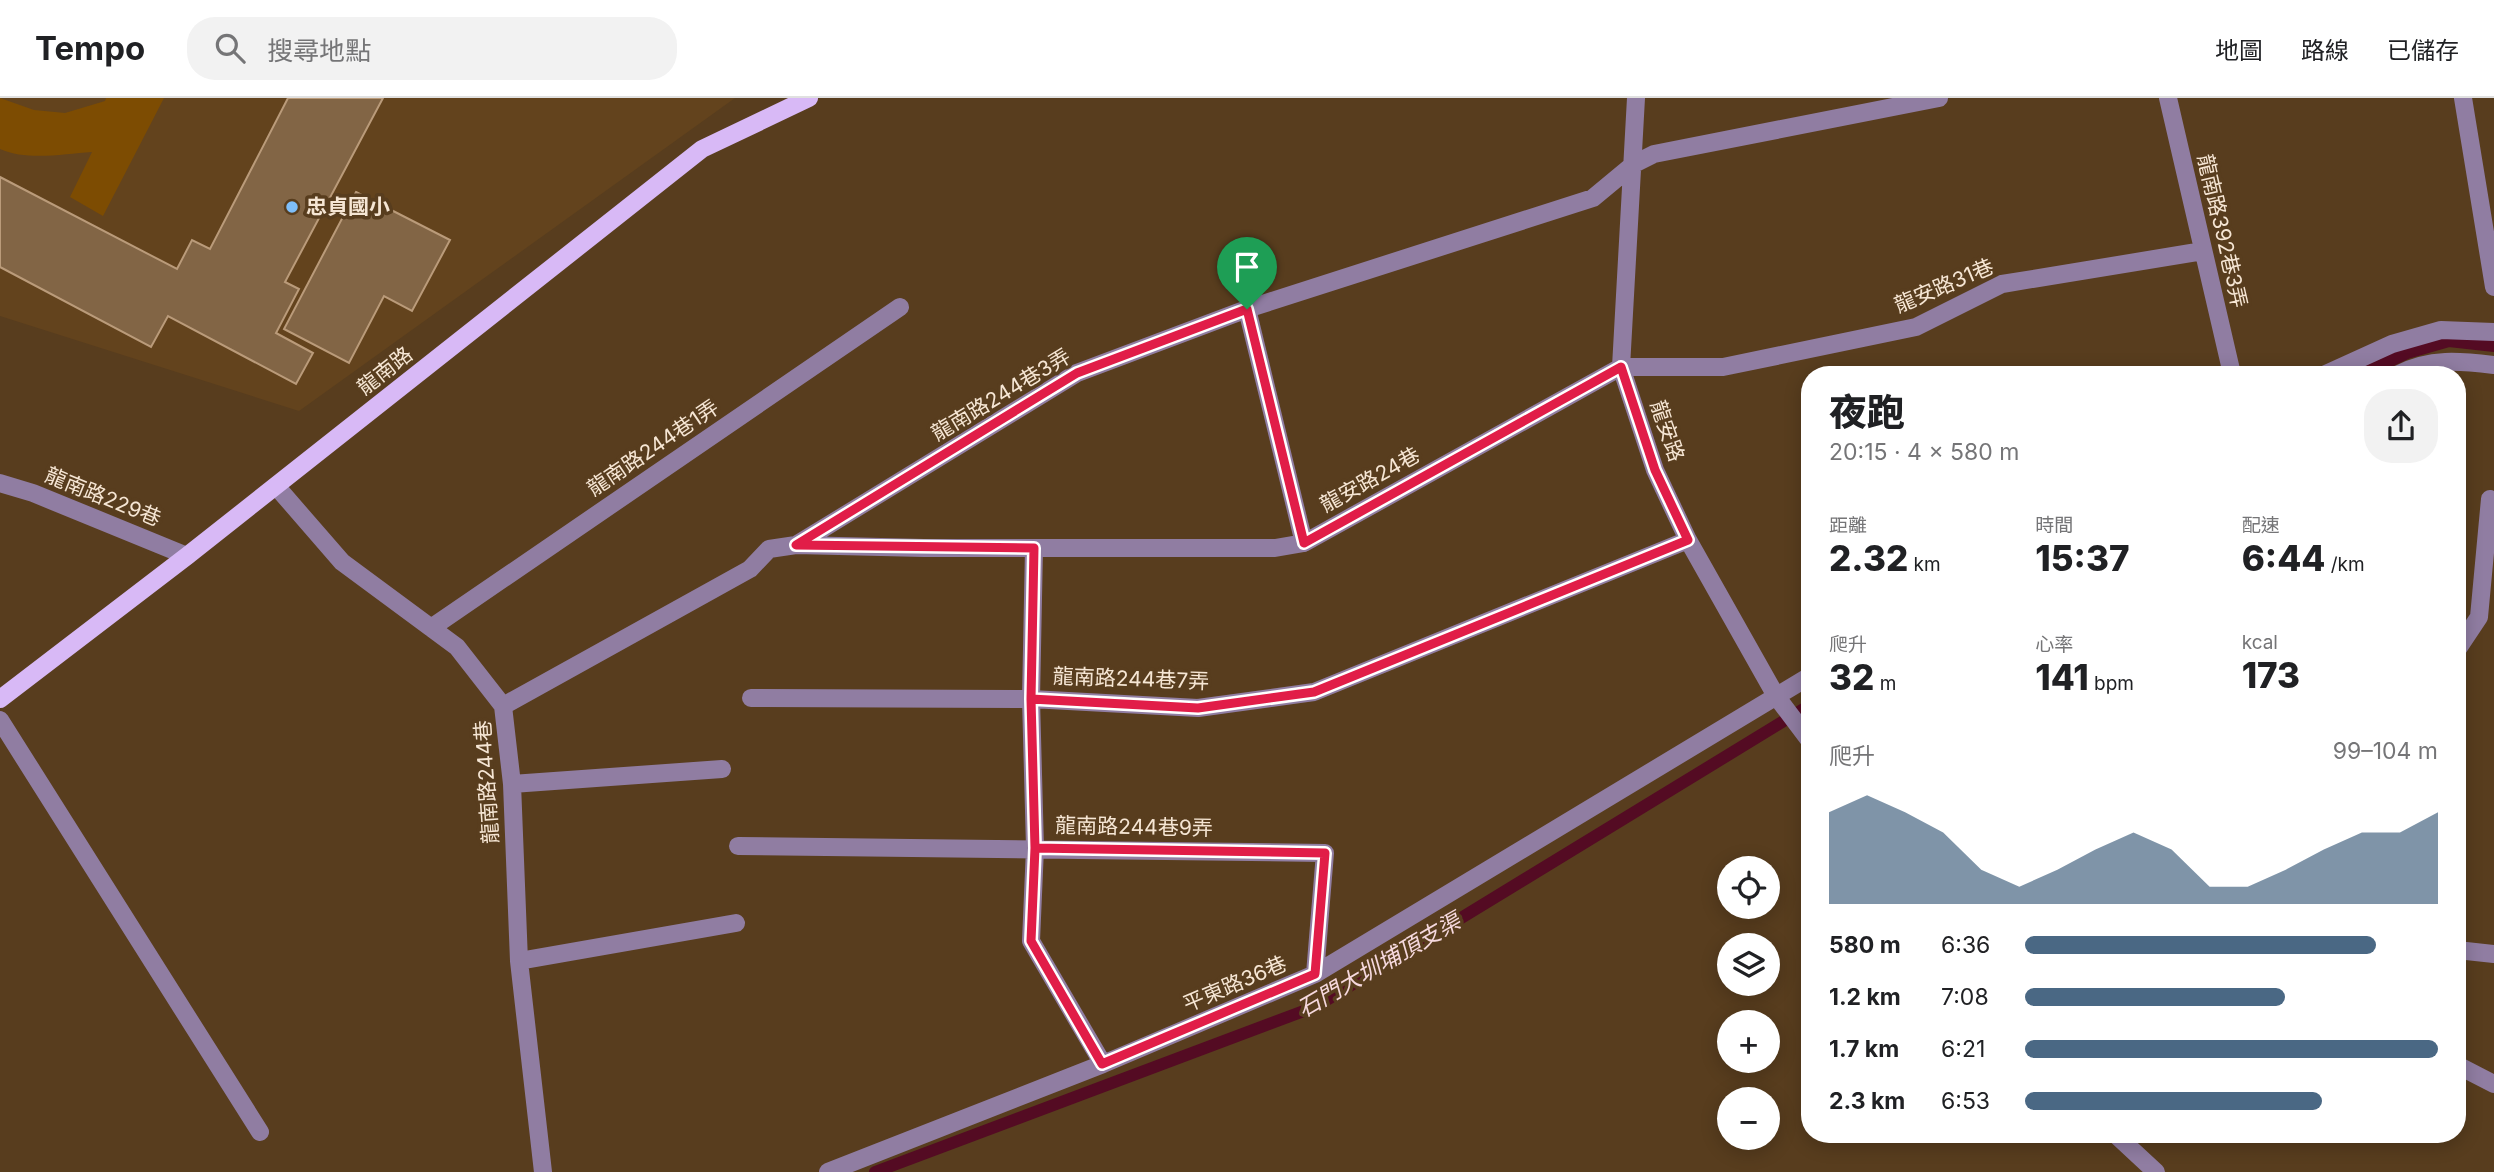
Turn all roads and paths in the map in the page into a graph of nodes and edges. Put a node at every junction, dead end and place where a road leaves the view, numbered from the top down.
1 (809, 98) edge
2 (1636, 98) edge
3 (1939, 98) edge
4 (2168, 98) edge
5 (2463, 98) edge
6 (1634, 164) junction
7 (2203, 251) junction
8 (2494, 287) edge
9 (900, 307) dead end
10 (1247, 309) junction
11 (2494, 332) edge
12 (2494, 365) edge
13 (2230, 366) edge
14 (2344, 366) edge
15 (2415, 366) edge
16 (1621, 367) junction
17 (0, 483) edge
18 (276, 486) junction
19 (2490, 499) dead end
20 (1688, 540) junction
21 (1304, 543) junction
22 (796, 545) junction
23 (1034, 548) junction
24 (187, 556) junction
25 (431, 628) junction
26 (2466, 636) edge
27 (1801, 682) edge
28 (1777, 697) junction
29 (751, 698) dead end
30 (0, 699) edge
31 (1031, 699) junction
32 (503, 706) junction
33 (0, 720) edge
34 (1801, 730) edge
35 (722, 769) dead end
36 (512, 784) junction
37 (738, 846) dead end
38 (1035, 848) junction
39 (736, 923) dead end
40 (2466, 951) edge
41 (2494, 954) edge
42 (519, 961) junction
43 (1315, 974) junction
44 (1102, 1064) junction
45 (2466, 1070) edge
46 (2494, 1084) edge
47 (260, 1132) dead end
48 (2134, 1143) edge
49 (543, 1172) edge
50 (828, 1172) edge
51 (2156, 1172) edge

1 - 18 main road, 龍南路
2 - 6 street, 龍安路
3 - 6 street, 龍南路244巷3弄
4 - 7 street, 龍南路392巷3弄
5 - 8 street
6 - 10 street, 龍南路244巷3弄
6 - 16 street, 龍安路
7 - 13 street, 龍南路392巷3弄
7 - 16 street, 龍安路31巷
9 - 25 street, 龍南路244巷1弄
10 - 21 street
10 - 22 street, 龍南路244巷3弄
11 - 14 street
12 - 15 street
16 - 20 street, 龍安路
16 - 21 street, 龍安路24巷
17 - 24 street, 龍南路229巷
18 - 24 main road, 龍南路
18 - 25 street, 龍南路244巷
19 - 26 street
20 - 28 street, 龍安路
20 - 31 street, 龍南路244巷7弄
21 - 23 street, 龍安路24巷
22 - 23 street, 龍安路24巷
22 - 32 street, 龍南路244巷3弄
23 - 31 street
24 - 30 main road, 龍南路
25 - 32 street, 龍南路244巷
27 - 28 street, 平東路36巷
28 - 34 street, 龍安路
28 - 43 street, 平東路36巷
29 - 31 street, 龍南路244巷7弄
31 - 38 street
32 - 36 street, 龍南路244巷
33 - 47 street
35 - 36 street
36 - 42 street, 龍南路244巷
37 - 38 street, 龍南路244巷9弄
38 - 43 street, 龍南路244巷9弄
38 - 44 street
39 - 42 street
40 - 41 street
42 - 49 street, 龍南路244巷
43 - 44 street, 平東路36巷
44 - 50 street, 平東路36巷
45 - 46 street
48 - 51 street

